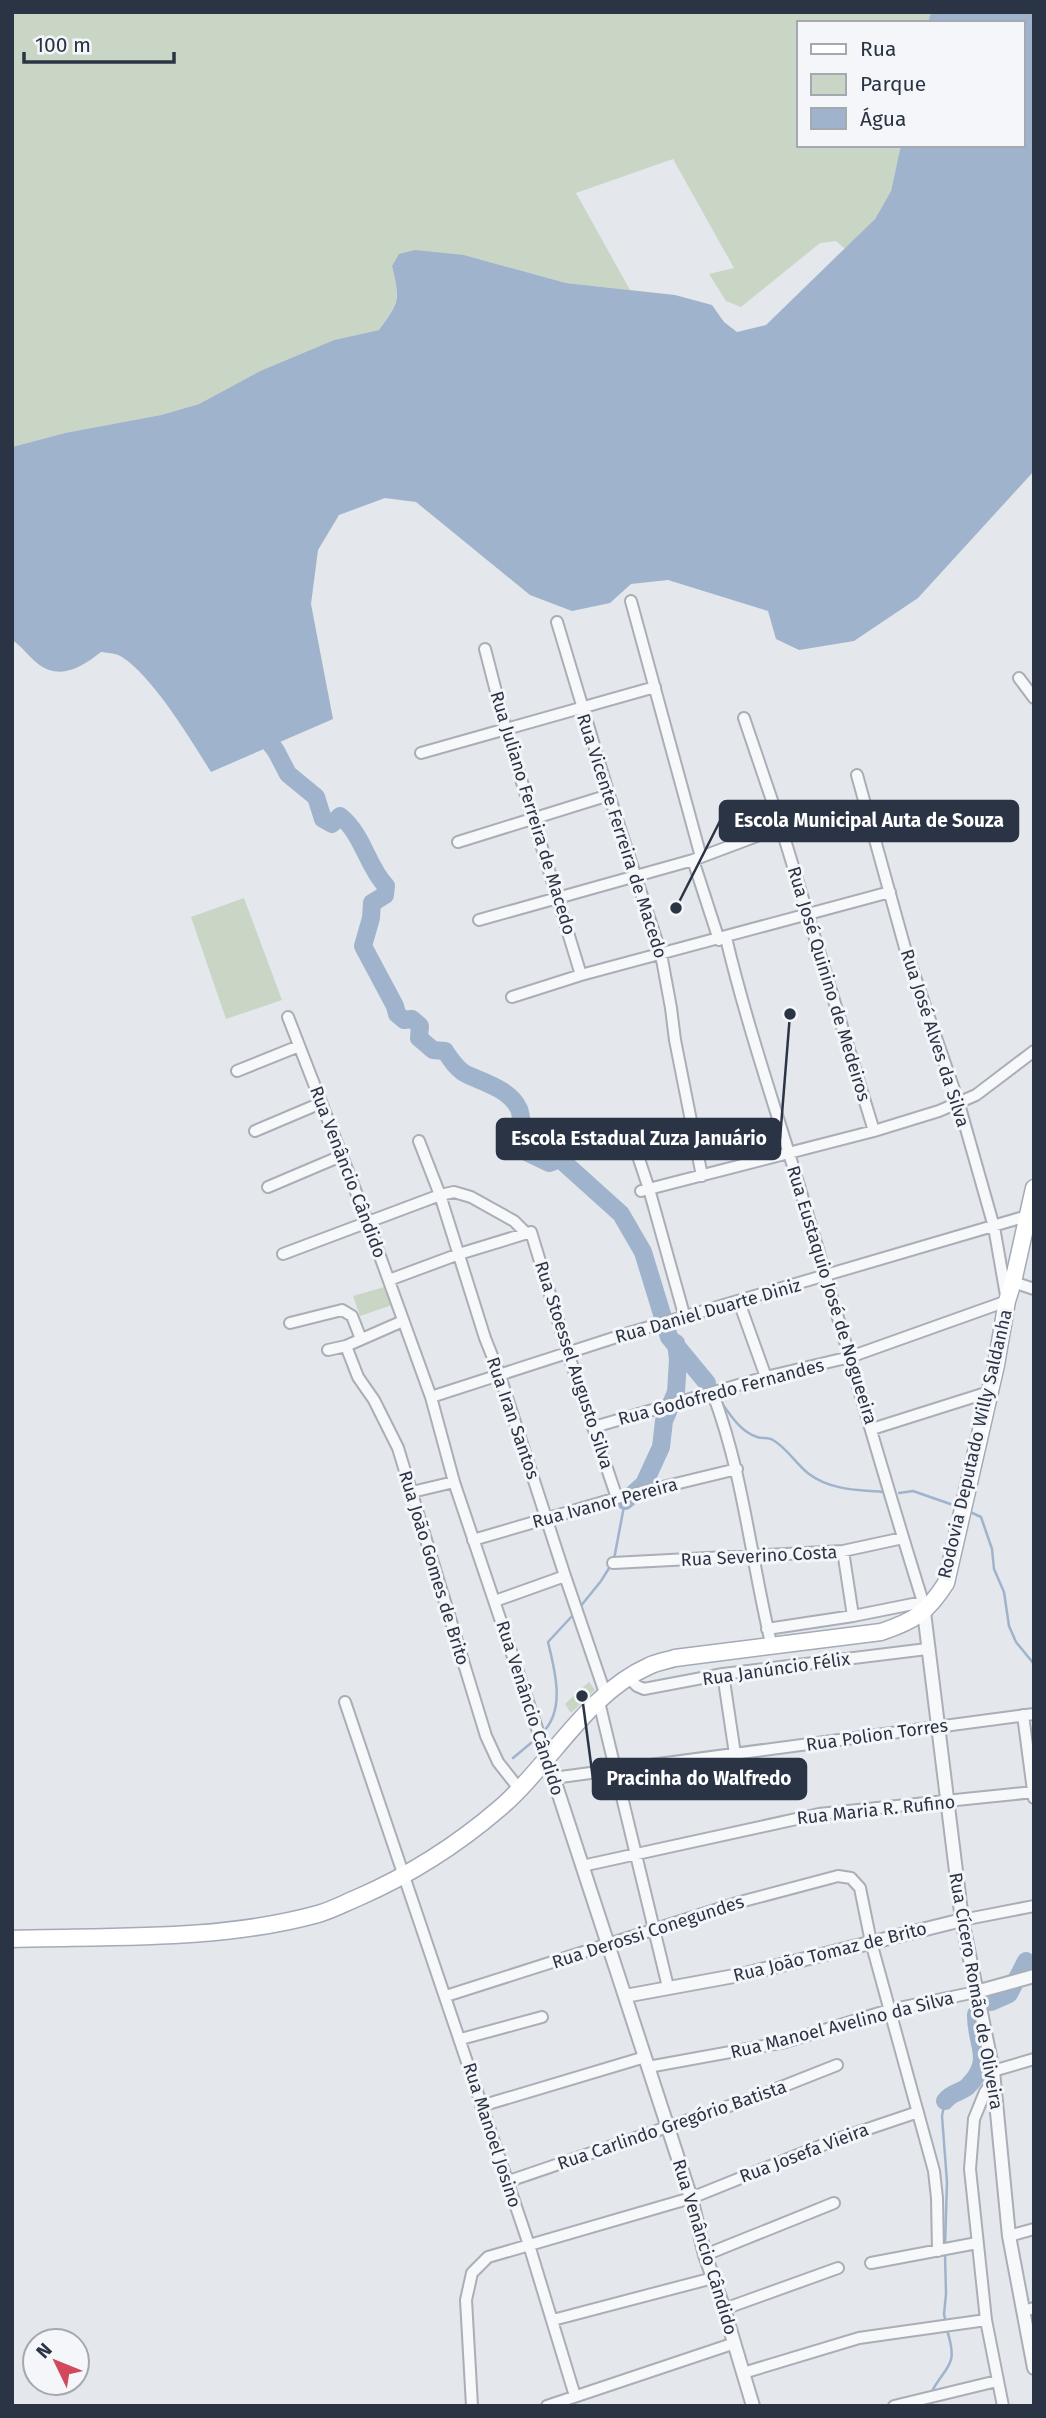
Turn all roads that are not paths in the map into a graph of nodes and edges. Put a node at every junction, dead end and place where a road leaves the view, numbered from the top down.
1 (631, 601) dead end
2 (557, 622) dead end
3 (485, 649) dead end
4 (1019, 678) dead end
5 (655, 687) junction
6 (1034, 698) edge
7 (582, 707) junction
8 (744, 718) dead end
9 (506, 730) junction
10 (421, 753) dead end
11 (858, 775) dead end
12 (609, 795) junction
13 (534, 818) junction
14 (781, 827) junction
15 (458, 842) dead end
16 (697, 859) junction
17 (635, 876) junction
18 (890, 892) junction
19 (558, 898) junction
20 (808, 916) junction
21 (479, 920) dead end
22 (723, 939) junction
23 (661, 954) junction
24 (581, 975) junction
25 (512, 997) dead end
26 (288, 1017) dead end
27 (299, 1045) junction
28 (1034, 1051) edge
29 (237, 1071) dead end
30 (321, 1103) junction
31 (959, 1104) junction
32 (255, 1131) dead end
33 (874, 1131) junction
34 (419, 1141) dead end
35 (633, 1142) dead end
36 (789, 1153) junction
37 (341, 1156) junction
38 (702, 1176) junction
39 (268, 1186) dead end
40 (645, 1190) junction
41 (440, 1195) junction
42 (1031, 1202) edge
43 (369, 1223) junction
44 (994, 1227) junction
45 (529, 1232) junction
46 (283, 1254) dead end
47 (459, 1254) junction
48 (826, 1276) junction
49 (389, 1280) junction
50 (1013, 1282) junction
51 (1034, 1289) edge
52 (1007, 1301) junction
53 (739, 1302) junction
54 (685, 1318) junction
55 (403, 1321) junction
56 (290, 1323) dead end
57 (361, 1339) junction
58 (346, 1346) junction
59 (328, 1350) dead end
60 (568, 1353) junction
61 (850, 1357) junction
62 (499, 1373) junction
63 (766, 1377) junction
64 (989, 1392) junction
65 (713, 1394) junction
66 (431, 1397) junction
67 (594, 1427) junction
68 (872, 1429) junction
69 (737, 1469) junction
70 (454, 1482) junction
71 (412, 1492) junction
72 (617, 1498) junction
73 (546, 1518) junction
74 (903, 1538) junction
75 (473, 1540) junction
76 (843, 1551) junction
77 (754, 1557) junction
78 (613, 1563) dead end
79 (565, 1576) junction
80 (495, 1601) junction
81 (924, 1607) junction
82 (853, 1616) junction
83 (767, 1629) junction
84 (772, 1647) junction
85 (927, 1648) junction
86 (723, 1674) junction
87 (629, 1678) junction
88 (602, 1699) junction
89 (345, 1702) dead end
90 (1028, 1714) edge
91 (937, 1727) junction
92 (735, 1754) junction
93 (547, 1758) junction
94 (615, 1770) junction
95 (554, 1779) junction
96 (520, 1790) junction
97 (1033, 1794) edge
98 (947, 1802) junction
99 (637, 1853) junction
100 (582, 1866) junction
101 (405, 1874) junction
102 (1034, 1906) edge
103 (962, 1920) junction
104 (654, 1931) junction
105 (12, 1939) edge
106 (871, 1942) junction
107 (608, 1945) junction
108 (1034, 1976) edge
109 (668, 1987) junction
110 (976, 1992) junction
111 (446, 1996) junction
112 (625, 1996) junction
113 (890, 2010) junction
114 (542, 2017) dead end
115 (461, 2039) junction
116 (1034, 2059) edge
117 (647, 2062) junction
118 (837, 2065) dead end
119 (994, 2075) junction
120 (481, 2106) junction
121 (918, 2112) junction
122 (668, 2128) junction
123 (506, 2182) junction
124 (691, 2198) junction
125 (834, 2203) dead end
126 (1034, 2229) edge
127 (1009, 2236) junction
128 (977, 2243) junction
129 (529, 2245) junction
130 (938, 2251) junction
131 (705, 2255) junction
132 (871, 2263) dead end
133 (838, 2268) dead end
134 (713, 2278) junction
135 (724, 2309) junction
136 (1028, 2310) edge
137 (553, 2320) junction
138 (986, 2320) junction
139 (735, 2343) junction
140 (1034, 2368) edge
141 (743, 2373) junction
142 (997, 2381) junction
143 (575, 2396) junction
144 (472, 2406) edge
145 (547, 2406) edge
146 (754, 2406) edge
147 (894, 2406) edge
148 (1003, 2406) edge

1 - 5 street, Rua Eustaquio José de Nogueeira
2 - 7 street, Rua Vicente Ferreira de Macedo
3 - 9 street, Rua Juliano Ferreira de Macedo
4 - 6 street
5 - 7 street
5 - 16 street, Rua Eustaquio José de Nogueeira
7 - 9 street
7 - 12 street, Rua Vicente Ferreira de Macedo
8 - 14 street, Rua José Quinino de Medeiros
9 - 10 street
9 - 13 street, Rua Juliano Ferreira de Macedo
11 - 18 street, Rua José Alves da Silva
12 - 13 street
12 - 17 street, Rua Vicente Ferreira de Macedo
13 - 15 street
13 - 19 street, Rua Juliano Ferreira de Macedo
14 - 16 street
14 - 20 street, Rua José Quinino de Medeiros
16 - 17 street
16 - 22 street, Rua Eustaquio José de Nogueeira
17 - 19 street
17 - 23 street, Rua Vicente Ferreira de Macedo
18 - 20 street
18 - 31 street, Rua José Alves da Silva
19 - 21 street
19 - 24 street, Rua Juliano Ferreira de Macedo
20 - 22 street
20 - 33 street, Rua José Quinino de Medeiros
22 - 23 street
22 - 36 street, Rua Eustaquio José de Nogueeira
23 - 24 street
23 - 38 street, Rua Vicente Ferreira de Macedo
24 - 25 street
26 - 27 street, Rua Venâncio Cândido
27 - 29 street
27 - 30 street, Rua Venâncio Cândido
28 - 31 street
30 - 32 street
30 - 37 street, Rua Venâncio Cândido
31 - 33 street
31 - 44 street, Rua José Alves da Silva
33 - 36 street
34 - 41 street, Rua Iran Santos
35 - 40 street
36 - 38 street
36 - 48 street, Rua Eustaquio José de Nogueeira
37 - 39 street
37 - 43 street, Rua Venâncio Cândido
38 - 40 street
40 - 54 street
41 - 43 street
41 - 45 street
41 - 47 street, Rua Iran Santos
42 - 44 street, Rua Daniel Duarte Diniz
42 - 50 main road, Rodovia Deputado Willy Saldanha
43 - 46 street
43 - 49 street, Rua Venâncio Cândido
44 - 48 street, Rua Daniel Duarte Diniz
44 - 52 street, Rua José Alves da Silva
45 - 47 street
45 - 60 street, Rua Stoessel Augusto Silva
47 - 49 street
47 - 62 street, Rua Iran Santos
48 - 53 street, Rua Daniel Duarte Diniz
48 - 61 street, Rua Eustaquio José de Nogueeira
49 - 55 street, Rua Venâncio Cândido
50 - 51 street
50 - 52 main road, Rodovia Deputado Willy Saldanha
52 - 61 street, Rua Godofredo Fernandes
52 - 64 main road, Rodovia Deputado Willy Saldanha
53 - 54 street, Rua Daniel Duarte Diniz
53 - 63 street
54 - 60 street, Rua Daniel Duarte Diniz
55 - 57 street
55 - 66 street, Rua Venâncio Cândido
56 - 57 street
57 - 58 street
58 - 59 street
58 - 71 street, Rua João Gomes de Brito
60 - 62 street, Rua Daniel Duarte Diniz
60 - 67 street, Rua Stoessel Augusto Silva
61 - 63 street, Rua Godofredo Fernandes
61 - 68 street, Rua Eustaquio José de Nogueeira
62 - 66 street, Rua Daniel Duarte Diniz
62 - 73 street, Rua Iran Santos
63 - 65 street, Rua Godofredo Fernandes
64 - 68 street
64 - 81 main road, Rodovia Deputado Willy Saldanha
65 - 67 street, Rua Godofredo Fernandes
65 - 69 street
66 - 70 street, Rua Venâncio Cândido
67 - 72 street, Rua Stoessel Augusto Silva
68 - 74 street, Rua Eustaquio José de Nogueeira
69 - 72 street, Rua Ivanor Pereira
69 - 77 street
70 - 71 street
70 - 75 street, Rua Venâncio Cândido
71 - 96 street, Rua João Gomes de Brito
72 - 73 street, Rua Ivanor Pereira
73 - 75 street, Rua Ivanor Pereira
73 - 79 street, Rua Iran Santos
74 - 76 street, Rua Severino Costa
74 - 81 street, Rua Eustaquio José de Nogueeira
75 - 80 street, Rua Venâncio Cândido
76 - 77 street, Rua Severino Costa
76 - 82 street
77 - 78 street, Rua Severino Costa
77 - 83 street
79 - 80 street
79 - 88 street, Rua Iran Santos
80 - 93 street, Rua Venâncio Cândido
81 - 82 street
81 - 84 main road, Rodovia Deputado Willy Saldanha
81 - 85 street, Rua Cícero Romão de Oliveira
82 - 83 street
83 - 84 street
84 - 87 main road, Rodovia Deputado Willy Saldanha
85 - 86 street, Rua Janúncio Félix
85 - 91 street, Rua Cícero Romão de Oliveira
86 - 87 street, Rua Janúncio Félix
86 - 92 street
87 - 88 main road, Rodovia Deputado Willy Saldanha
88 - 93 main road, Rodovia Deputado Willy Saldanha
88 - 94 street, Rua Iran Santos
89 - 101 street, Rua Manoel Josino
90 - 91 street, Rua Polion Torres
90 - 97 street
91 - 92 street, Rua Polion Torres
91 - 98 street, Rua Cícero Romão de Oliveira
92 - 94 street, Rua Polion Torres
93 - 95 street, Rua Venâncio Cândido
93 - 96 main road, Rodovia Deputado Willy Saldanha
94 - 95 street, Rua Polion Torres
94 - 99 street, Rua Iran Santos
95 - 100 street, Rua Venâncio Cândido
96 - 101 main road, Rodovia Deputado Willy Saldanha
97 - 98 street, Rua Maria R. Rufino
98 - 99 street, Rua Maria R. Rufino
98 - 103 street, Rua Cícero Romão de Oliveira
99 - 100 street, Rua Maria R. Rufino
99 - 104 street, Rua Iran Santos
100 - 107 street, Rua Venâncio Cândido
101 - 105 main road, Rodovia Deputado Willy Saldanha
101 - 111 street, Rua Manoel Josino
102 - 103 street, Rua João Tomaz de Brito
103 - 106 street, Rua João Tomaz de Brito
103 - 110 street, Rua Cícero Romão de Oliveira
104 - 106 street, Rua Derossi Conegundes
104 - 107 street, Rua Derossi Conegundes
104 - 109 street, Rua Iran Santos
106 - 109 street, Rua João Tomaz de Brito
106 - 113 street
107 - 111 street, Rua Derossi Conegundes
107 - 112 street, Rua Venâncio Cândido
108 - 110 street, Rua Manoel Avelino da Silva
109 - 112 street, Rua João Tomaz de Brito
110 - 113 street, Rua Manoel Avelino da Silva
110 - 119 street, Rua Cícero Romão de Oliveira
111 - 115 street, Rua Manoel Josino
112 - 117 street, Rua Venâncio Cândido
113 - 117 street, Rua Manoel Avelino da Silva
113 - 121 street
114 - 115 street
115 - 120 street, Rua Manoel Josino
116 - 119 street
117 - 120 street, Rua Manoel Avelino da Silva
117 - 122 street, Rua Venâncio Cândido
118 - 122 street, Rua Carlindo Gregório Batista
119 - 127 street, Rua Cícero Romão de Oliveira
119 - 128 street
120 - 123 street, Rua Manoel Josino
121 - 124 street, Rua Josefa Vieira
121 - 130 street
122 - 123 street, Rua Carlindo Gregório Batista
122 - 124 street, Rua Venâncio Cândido
123 - 129 street, Rua Manoel Josino
124 - 129 street, Rua Josefa Vieira
124 - 131 street, Rua Venâncio Cândido
125 - 131 street
126 - 127 street
127 - 136 street, Rua Cícero Romão de Oliveira
128 - 130 street
128 - 138 street
129 - 137 street, Rua Manoel Josino
129 - 144 street, Rua Josefa Vieira
130 - 132 street
131 - 134 street, Rua Venâncio Cândido
133 - 135 street
134 - 135 street, Rua Venâncio Cândido
134 - 137 street
135 - 139 street, Rua Venâncio Cândido
136 - 140 street, Rua Cícero Romão de Oliveira
137 - 143 street, Rua Manoel Josino
138 - 141 street
138 - 142 street
139 - 141 street, Rua Venâncio Cândido
139 - 143 street
141 - 146 street, Rua Venâncio Cândido
142 - 147 street
142 - 148 street
143 - 145 street

